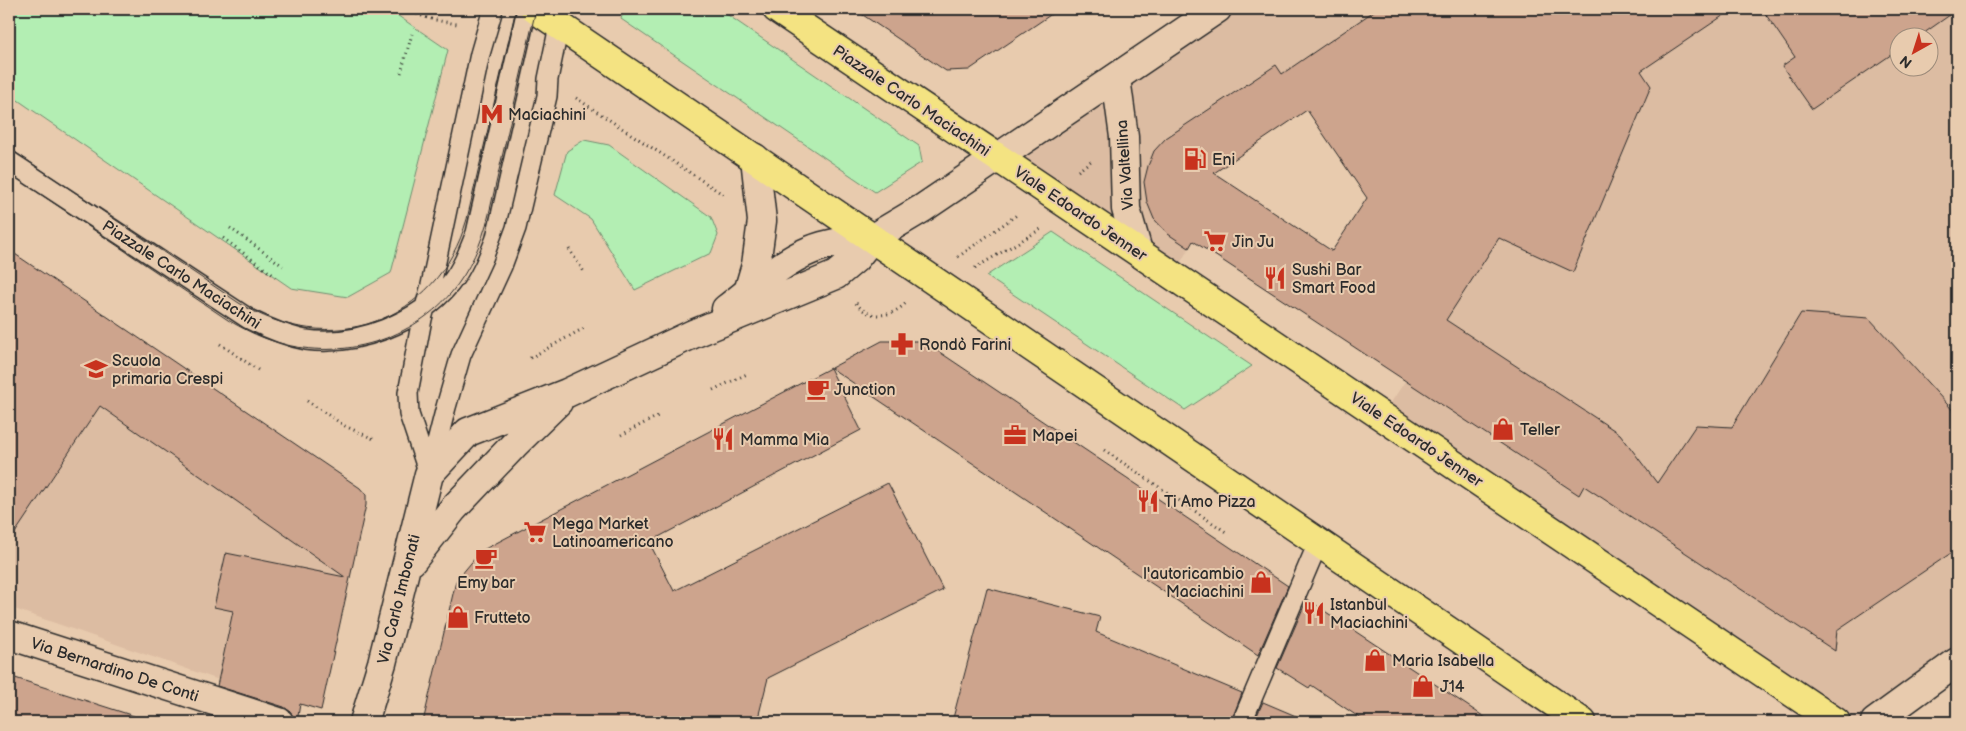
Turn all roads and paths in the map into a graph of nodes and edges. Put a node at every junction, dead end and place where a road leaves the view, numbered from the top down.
1 (408, 9) edge
2 (493, 9) edge
3 (528, 9) edge
4 (535, 9) edge
5 (777, 9) edge
6 (1217, 9) edge
7 (561, 17) edge
8 (463, 25) dead end
9 (412, 34) dead end
10 (401, 73) dead end
11 (1116, 78) junction
12 (574, 97) dead end
13 (1124, 137) junction
14 (755, 158) junction
15 (997, 158) junction
16 (9, 160) edge
17 (1048, 191) junction
18 (729, 198) dead end
19 (1045, 226) dead end
20 (230, 228) dead end
21 (223, 238) dead end
22 (871, 238) junction
23 (569, 249) dead end
24 (1138, 251) junction
25 (284, 266) dead end
26 (584, 272) dead end
27 (968, 272) dead end
28 (276, 276) dead end
29 (930, 278) junction
30 (748, 292) junction
31 (425, 307) junction
32 (861, 310) dead end
33 (586, 327) dead end
34 (693, 334) junction
35 (220, 344) dead end
36 (530, 358) dead end
37 (258, 370) dead end
38 (749, 373) dead end
39 (713, 390) dead end
40 (567, 393) junction
41 (307, 401) dead end
42 (658, 416) dead end
43 (621, 435) dead end
44 (376, 440) dead end
45 (1104, 450) dead end
46 (429, 474) junction
47 (1226, 532) dead end
48 (1320, 544) junction
49 (406, 568) junction
50 (9, 635) edge
51 (1957, 662) edge
52 (279, 722) edge
53 (364, 722) edge
54 (1242, 722) edge
55 (1582, 722) edge
56 (1836, 722) edge
57 (1875, 722) edge

1 - 8 path
2 - 31 lane
3 - 31 lane, Piazzale Carlo Maciachini
4 - 7 main road
5 - 15 main road, Piazzale Carlo Maciachini
6 - 11 main road
7 - 14 main road
7 - 46 lane
9 - 10 path
11 - 13 main road, Via Valtellina
11 - 15 main road
12 - 18 path
13 - 17 path
13 - 24 main road, Via Valtellina
14 - 22 main road
14 - 30 main road
15 - 17 main road, Viale Edoardo Jenner
15 - 22 main road, Piazzale Carlo Maciachini
16 - 31 lane, Piazzale Carlo Maciachini
17 - 24 main road, Viale Edoardo Jenner
17 - 29 path
19 - 27 path
20 - 25 path
21 - 28 path
22 - 29 main road
22 - 30 main road, Piazzale Carlo Maciachini
22 - 34 main road, Piazzale Carlo Maciachini
23 - 26 path
24 - 56 main road, Viale Edoardo Jenner
29 - 32 path
29 - 48 main road
30 - 34 main road, Piazzale Carlo Maciachini
31 - 46 lane
33 - 36 path
34 - 40 main road, Piazzale Carlo Maciachini
35 - 37 path
38 - 39 path
40 - 46 main road, Piazzale Carlo Maciachini
40 - 49 main road, Piazzale Carlo Maciachini
41 - 44 path
42 - 43 path
45 - 47 path
46 - 49 main road, Via Carlo Imbonati
48 - 54 lane
48 - 55 main road
49 - 53 main road, Via Carlo Imbonati
50 - 52 main road, Via Bernardino De Conti
51 - 57 main road

